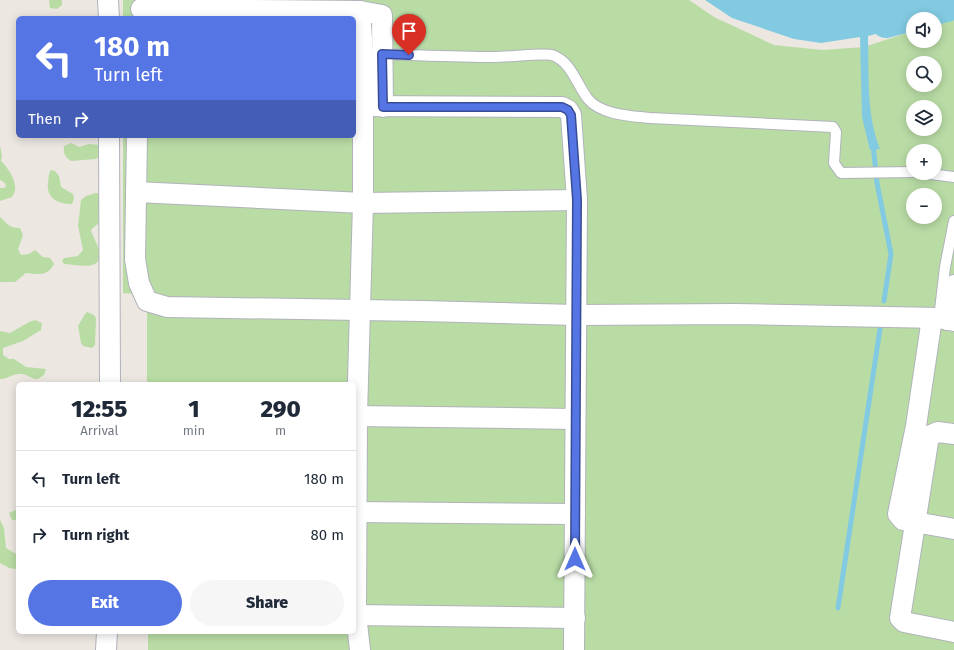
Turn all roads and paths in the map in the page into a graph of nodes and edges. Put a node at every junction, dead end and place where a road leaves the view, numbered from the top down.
1 (108, 0) edge
2 (140, 9) edge
3 (360, 11) junction
4 (108, 16) edge
5 (363, 53) junction
6 (382, 54) junction
7 (358, 106) edge
8 (383, 107) junction
9 (109, 138) edge
10 (137, 138) edge
11 (906, 172) edge
12 (942, 175) edge
13 (954, 177) edge
14 (136, 192) junction
15 (577, 200) junction
16 (363, 203) junction
17 (954, 221) edge
18 (954, 285) edge
19 (361, 310) junction
20 (576, 315) junction
21 (943, 319) edge
22 (110, 382) edge
23 (356, 416) edge
24 (575, 419) junction
25 (954, 434) edge
26 (356, 512) edge
27 (575, 514) junction
28 (916, 522) junction
29 (954, 529) edge
30 (356, 615) edge
31 (575, 618) junction
32 (356, 622) edge
33 (954, 632) edge
34 (107, 634) edge
35 (106, 650) edge
36 (360, 650) edge
37 (574, 650) edge

1 - 4 street
2 - 3 street
3 - 5 street
3 - 6 street
5 - 6 lane
5 - 7 street
6 - 8 street
6 - 11 lane
7 - 8 street
7 - 16 street
8 - 15 street
9 - 22 street
10 - 14 street
12 - 13 lane
14 - 16 street
14 - 19 street
15 - 16 street
15 - 20 street
16 - 19 street
17 - 21 lane
18 - 21 street
19 - 20 street
19 - 23 street
20 - 21 street
20 - 24 street
21 - 28 street
23 - 24 street
23 - 26 street
24 - 27 street
25 - 28 street
26 - 27 street
27 - 31 street
28 - 29 street
28 - 33 street
30 - 31 street
31 - 37 street
32 - 36 street
34 - 35 street

